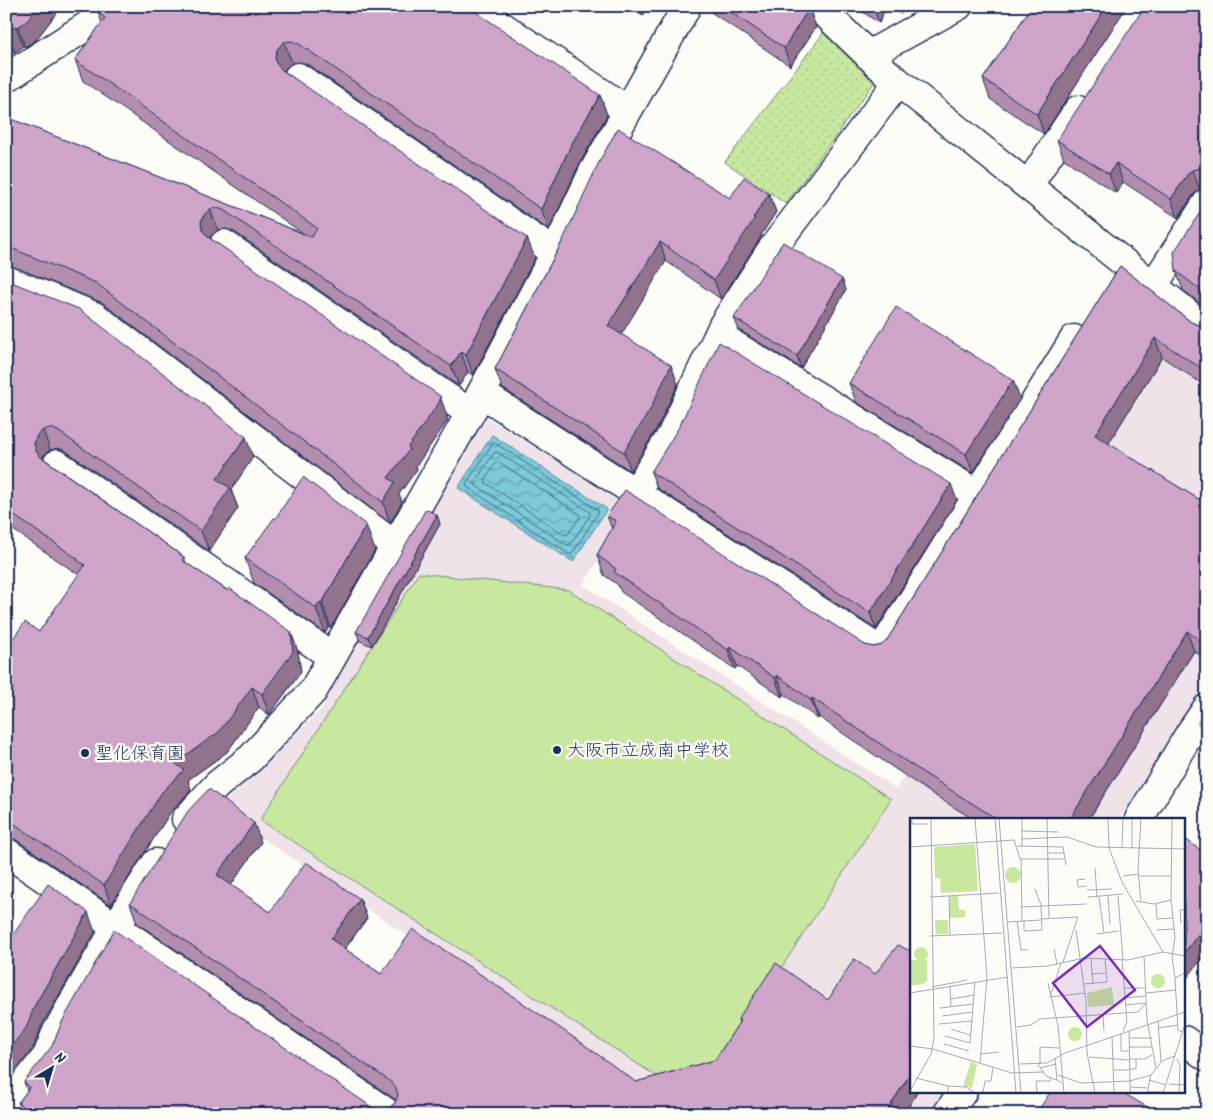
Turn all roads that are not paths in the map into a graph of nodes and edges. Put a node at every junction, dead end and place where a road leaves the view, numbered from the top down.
1 (118, 6) edge
2 (472, 6) edge
3 (687, 6) edge
4 (815, 6) edge
5 (958, 6) edge
6 (868, 55) junction
7 (298, 77) dead end
8 (6, 78) edge
9 (898, 82) junction
10 (1093, 88) edge
11 (627, 110) junction
12 (1028, 186) junction
13 (1207, 203) edge
14 (224, 244) dead end
15 (554, 253) junction
16 (1123, 262) junction
17 (6, 280) edge
18 (1153, 286) junction
19 (1107, 287) edge
20 (1086, 320) edge
21 (1207, 329) edge
22 (719, 336) junction
23 (476, 403) junction
24 (57, 464) dead end
25 (635, 493) junction
26 (977, 494) junction
27 (394, 546) junction
28 (331, 656) junction
29 (1207, 708) edge
30 (1140, 818) edge
31 (6, 852) edge
32 (116, 927) junction
33 (1186, 1041) edge
34 (1207, 1057) edge
35 (6, 1108) edge
36 (389, 1114) edge

1 - 8 street
2 - 11 street
3 - 11 street
4 - 6 street
5 - 6 street
6 - 9 street
7 - 15 street
9 - 12 street
9 - 22 street
10 - 12 street
11 - 15 street
12 - 16 street
13 - 18 street
14 - 23 street
15 - 23 street
16 - 18 street
16 - 19 street
17 - 27 street
18 - 21 street
20 - 26 street
22 - 25 street
22 - 26 street
23 - 25 street
23 - 27 street
24 - 28 street
25 - 26 street
27 - 28 street
28 - 32 street
29 - 30 street
31 - 32 street
32 - 35 street
32 - 36 street
33 - 34 street

